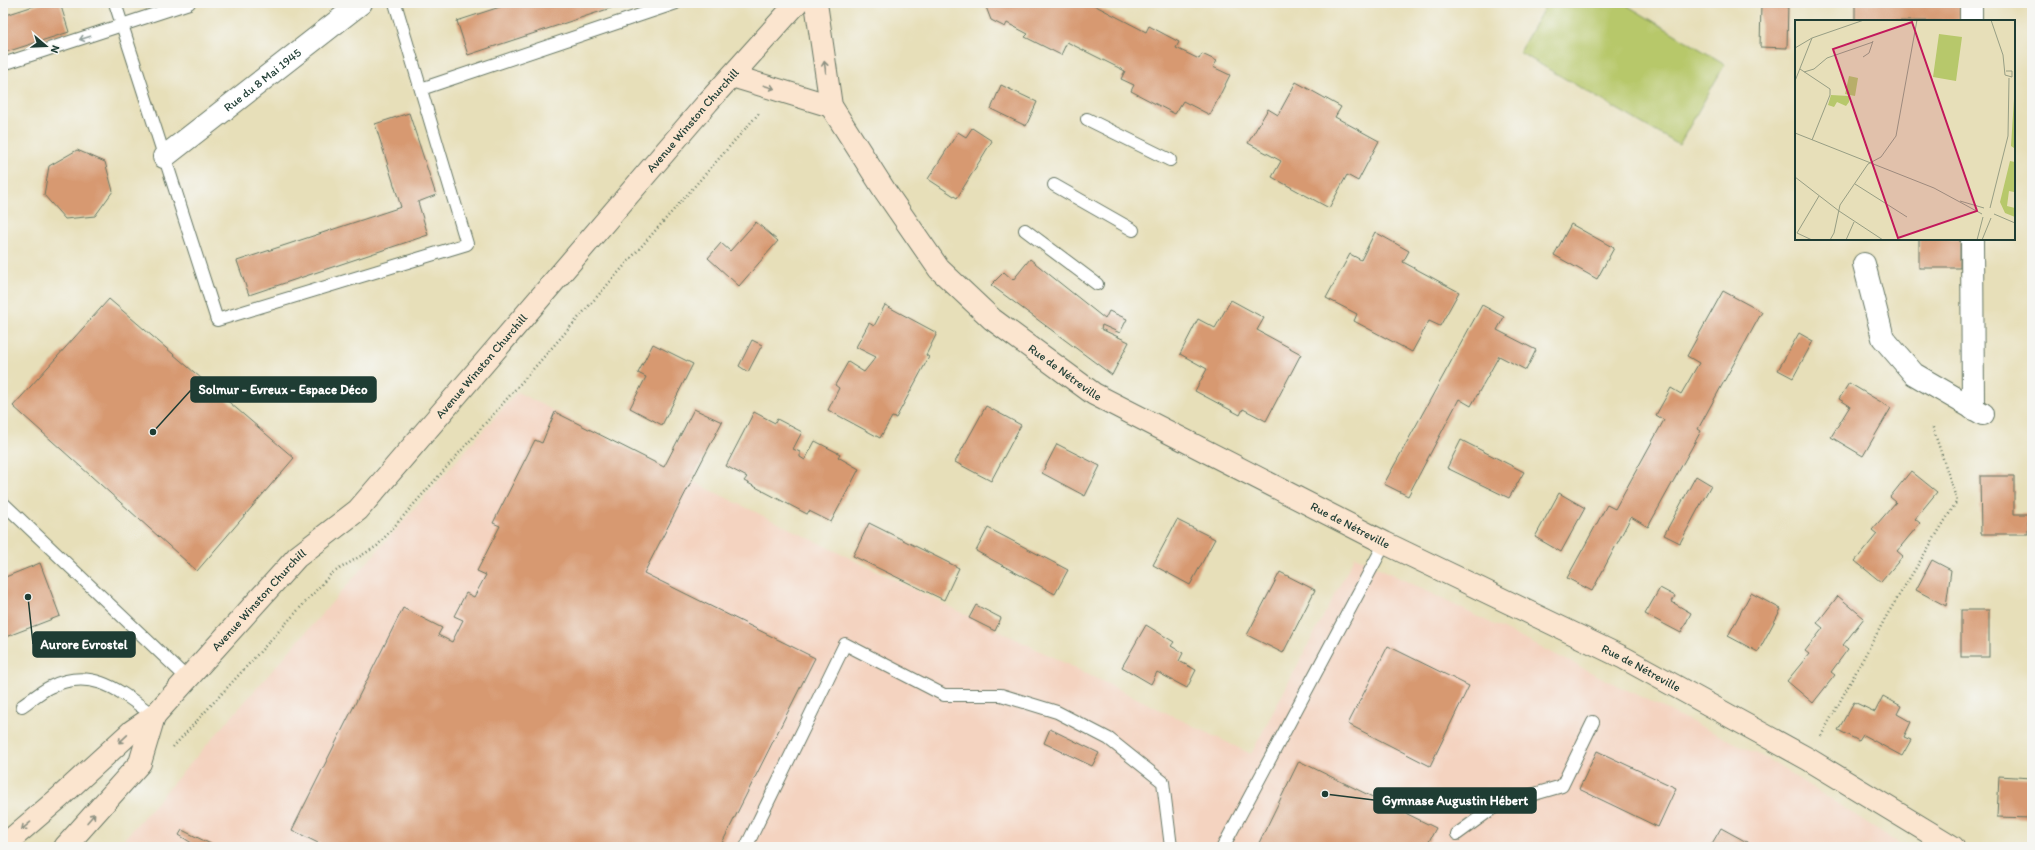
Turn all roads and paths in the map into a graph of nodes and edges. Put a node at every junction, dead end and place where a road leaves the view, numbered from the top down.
1 (115, 3) edge
2 (189, 3) edge
3 (361, 3) edge
4 (395, 3) edge
5 (676, 3) edge
6 (797, 3) edge
7 (816, 3) edge
8 (1971, 3) edge
9 (1971, 20) edge
10 (123, 26) junction
11 (3, 64) edge
12 (732, 76) junction
13 (421, 89) junction
14 (780, 90) junction
15 (831, 106) junction
16 (1087, 119) dead end
17 (164, 157) junction
18 (1170, 160) dead end
19 (1054, 185) dead end
20 (1025, 230) dead end
21 (1133, 230) dead end
22 (1972, 240) edge
23 (1864, 264) dead end
24 (1097, 284) dead end
25 (1932, 425) dead end
26 (3, 503) edge
27 (1385, 543) junction
28 (189, 680) junction
29 (22, 706) dead end
30 (154, 716) junction
31 (1593, 722) dead end
32 (171, 750) dead end
33 (1808, 759) junction
34 (1457, 834) dead end
35 (3, 846) edge
36 (66, 847) edge
37 (746, 847) edge
38 (1171, 847) edge
39 (1223, 847) edge
40 (1953, 847) edge

1 - 10 lane
2 - 10 lane
3 - 17 street, Rue du 8 Mai 1945
4 - 13 lane
5 - 13 lane
6 - 12 street, Avenue Winston Churchill
15 -> 7 street, Rue de Nétreville
8 - 9 street
10 -> 11 lane
10 - 17 lane
12 -> 14 street
12 - 28 street, Avenue Winston Churchill
13 - 17 lane
14 - 15 street
14 - 32 path
15 - 27 street, Rue de Nétreville
16 - 18 lane
19 - 21 lane
20 - 24 lane
22 - 23 street
25 - 33 path
26 - 28 lane
27 - 33 street, Rue de Nétreville
27 - 39 lane
28 - 30 street, Avenue Winston Churchill
29 - 30 lane
30 -> 35 street, Avenue Winston Churchill
36 -> 30 street
31 - 34 lane
33 - 40 street, Rue de Nétreville
37 - 38 lane

